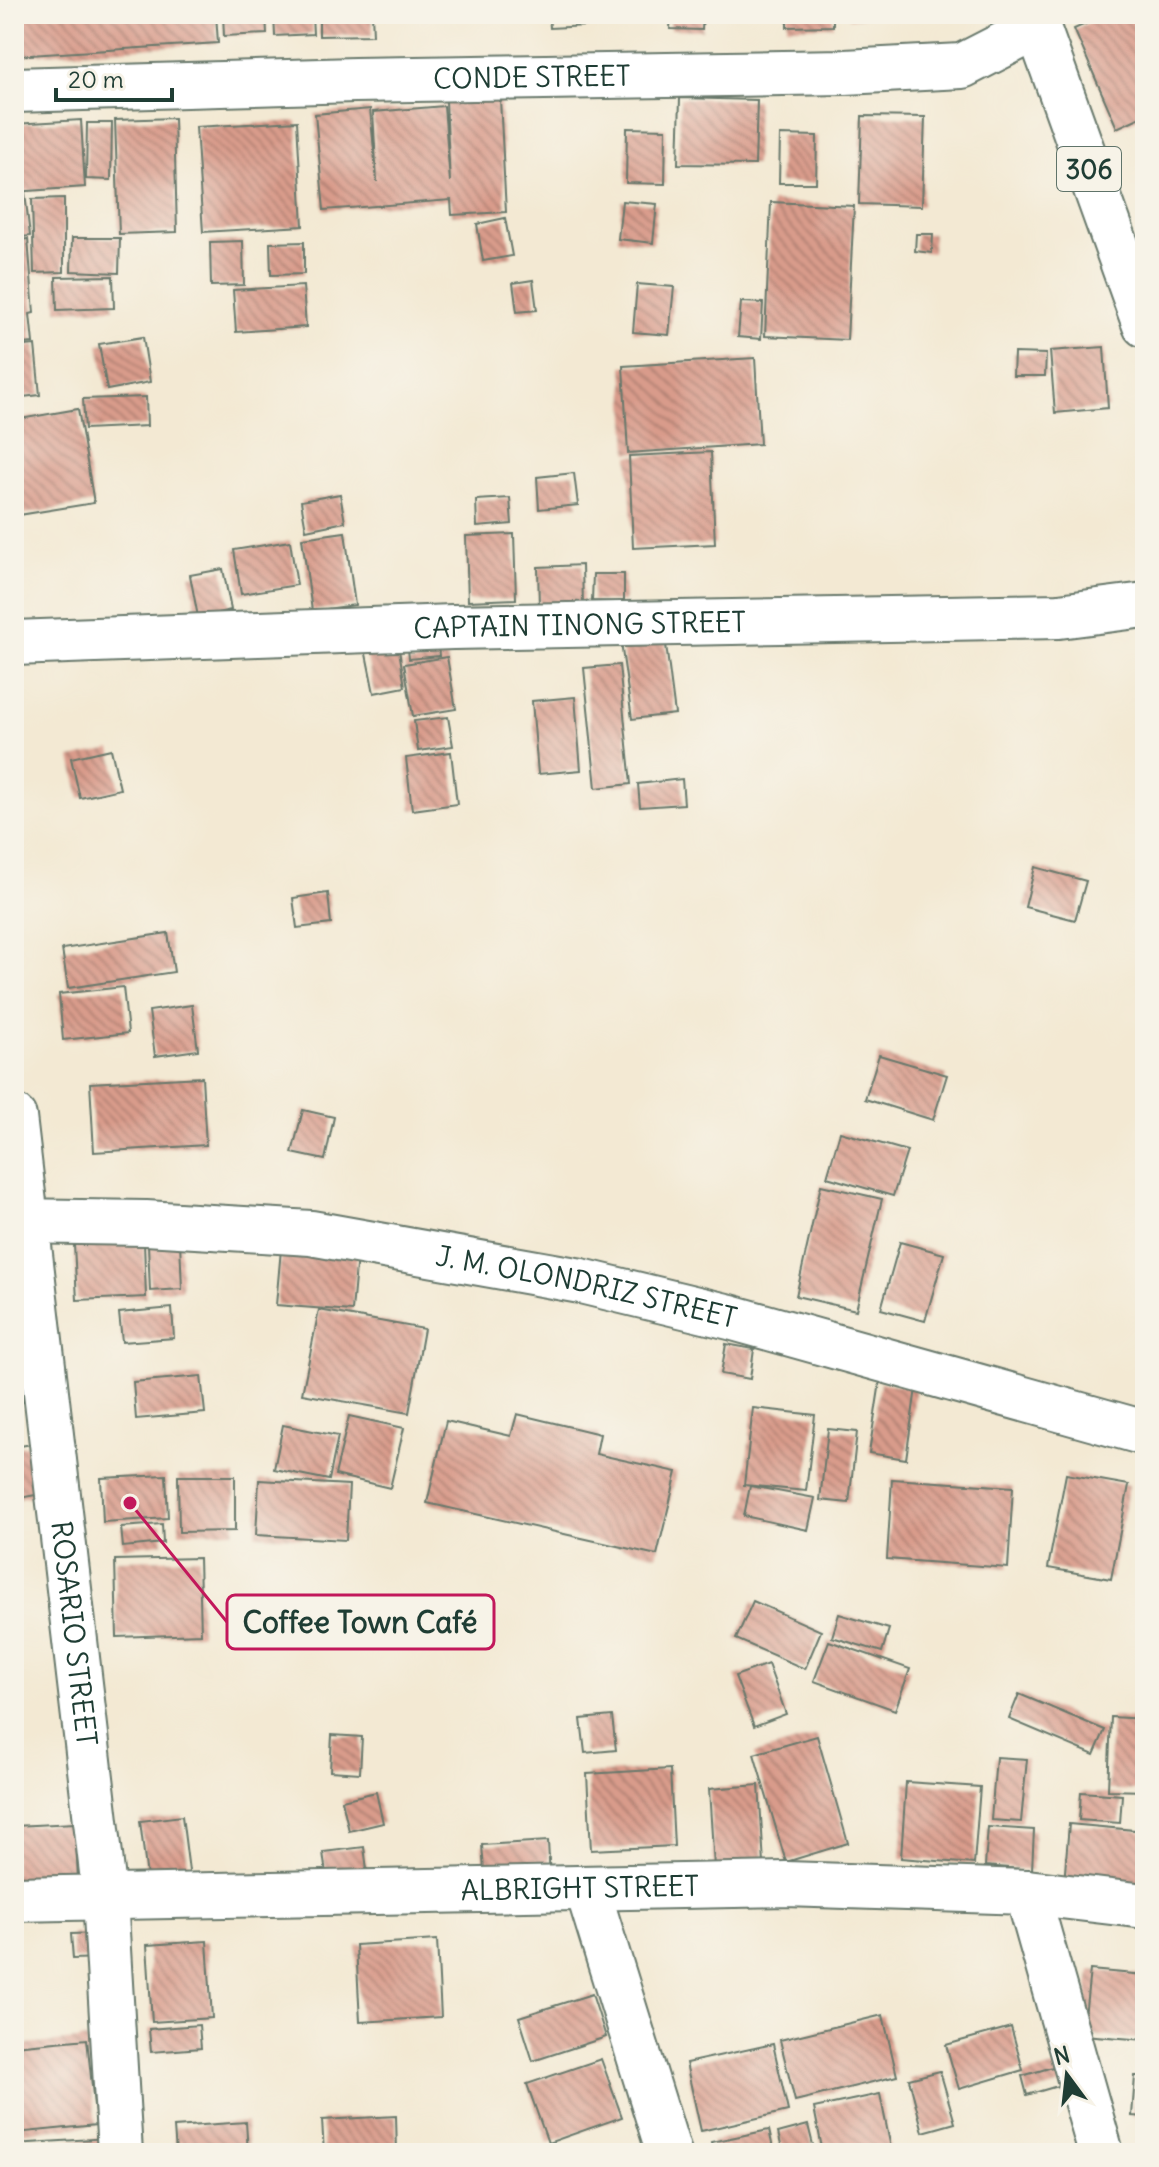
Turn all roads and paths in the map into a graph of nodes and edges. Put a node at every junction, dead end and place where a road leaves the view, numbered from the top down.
1 (1036, 20) edge
2 (14, 90) edge
3 (1145, 325) edge
4 (1145, 605) edge
5 (14, 643) edge
6 (14, 1117) edge
7 (20, 1221) edge
8 (1145, 1433) edge
9 (587, 1888) junction
10 (1027, 1892) junction
11 (105, 1898) junction
12 (14, 1899) edge
13 (1145, 1906) edge
14 (120, 2153) edge
15 (669, 2153) edge
16 (1101, 2153) edge

1 - 2 street, CONDE STREET
1 - 3 street, 306
4 - 5 street, CAPTAIN TINONG STREET
6 - 7 street, ROSARIO STREET
7 - 8 street, J. M. OLONDRIZ STREET
7 - 11 street, ROSARIO STREET
9 - 10 street, ALBRIGHT STREET
9 - 11 street, ALBRIGHT STREET
9 - 15 street
10 - 13 street, ALBRIGHT STREET
10 - 16 street
11 - 12 street, ALBRIGHT STREET
11 - 14 street, ROSARIO STREET

